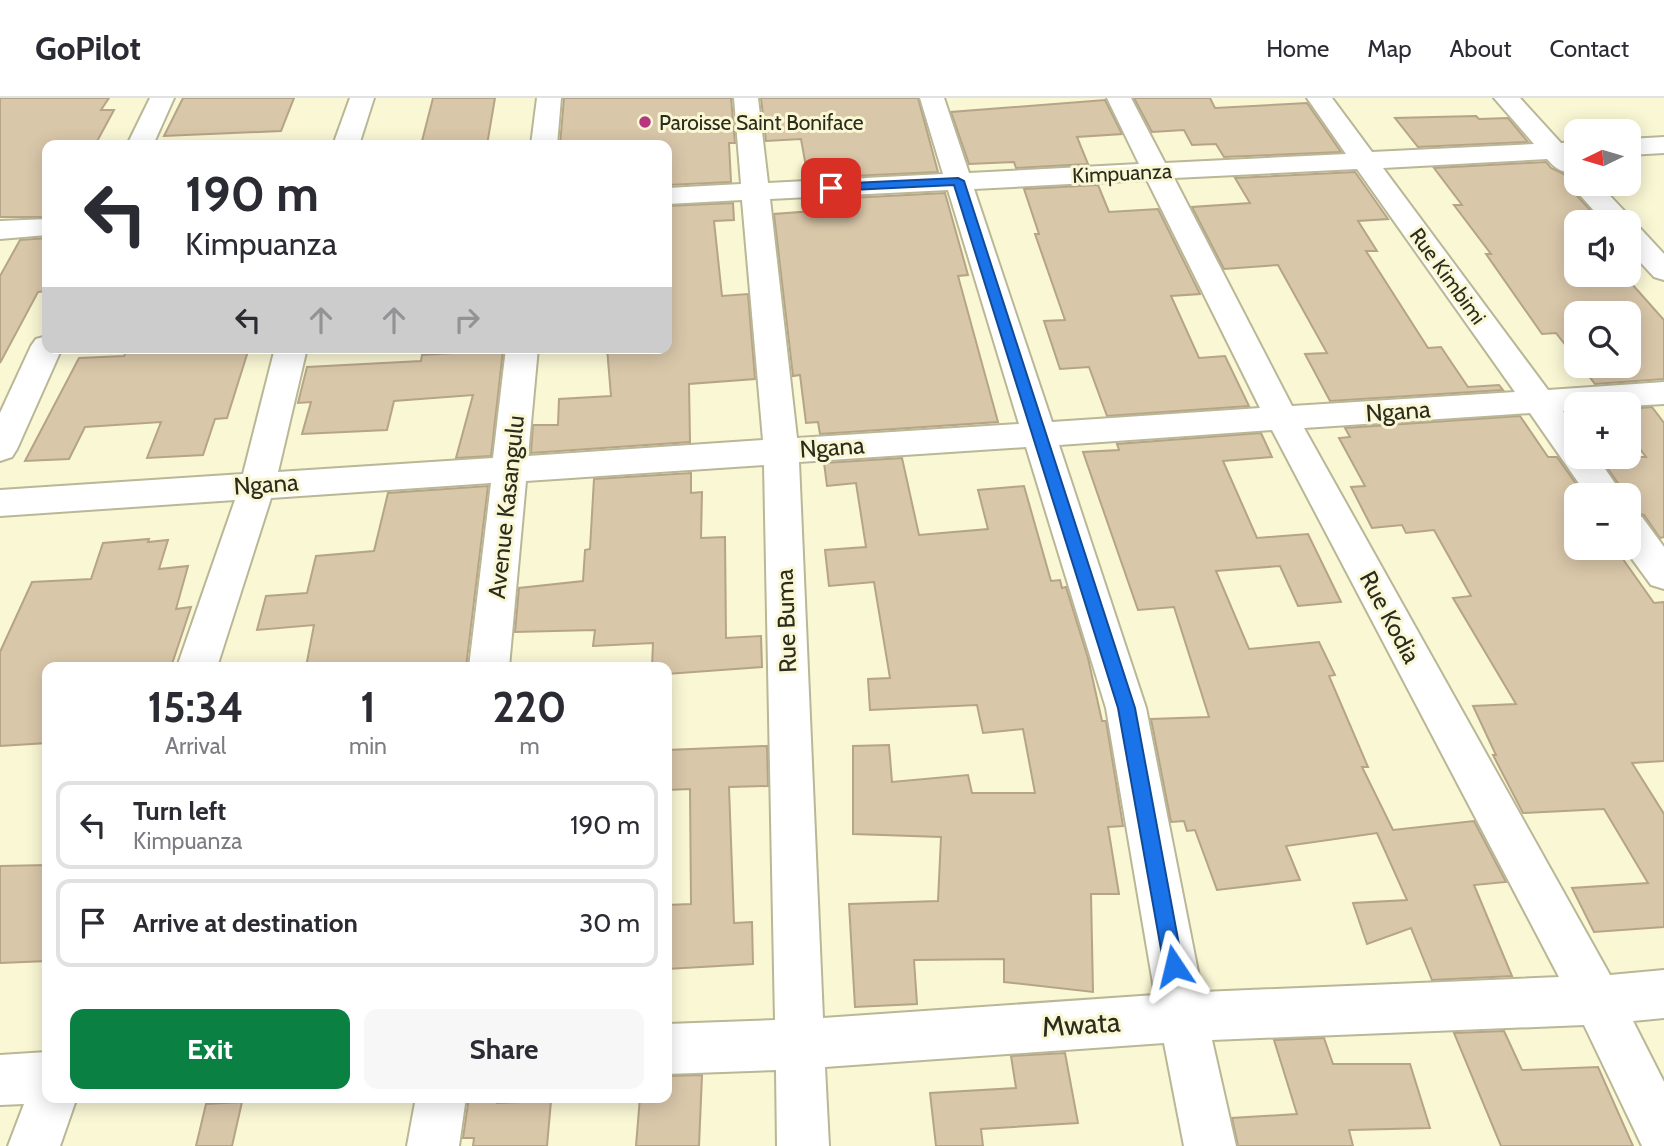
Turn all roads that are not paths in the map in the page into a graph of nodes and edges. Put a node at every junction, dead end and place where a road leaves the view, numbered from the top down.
1 (162, 98) edge
2 (362, 98) edge
3 (549, 98) edge
4 (746, 98) edge
5 (932, 98) edge
6 (1119, 98) edge
7 (1319, 98) edge
8 (1506, 98) edge
9 (142, 140) edge
10 (348, 140) edge
11 (545, 140) edge
12 (1664, 145) edge
13 (1642, 146) edge
14 (1564, 148) edge
15 (1564, 150) edge
16 (1365, 160) junction
17 (1156, 171) junction
18 (958, 181) junction
19 (754, 191) junction
20 (672, 196) edge
21 (1595, 196) edge
22 (1608, 210) edge
23 (42, 228) edge
24 (0, 230) edge
25 (1641, 246) edge
26 (1664, 271) edge
27 (43, 354) edge
28 (290, 354) edge
29 (521, 354) edge
30 (1664, 393) edge
31 (1539, 401) junction
32 (1282, 418) junction
33 (1039, 434) junction
34 (1564, 436) edge
35 (0, 449) edge
36 (780, 450) junction
37 (510, 468) junction
38 (258, 484) junction
39 (0, 503) edge
40 (1641, 543) edge
41 (1664, 575) edge
42 (199, 662) edge
43 (490, 662) edge
44 (1664, 993) edge
45 (1597, 1000) junction
46 (1183, 1017) junction
47 (801, 1044) junction
48 (672, 1049) edge
49 (42, 1077) edge
50 (0, 1080) edge
51 (50, 1103) edge
52 (440, 1103) edge
53 (1664, 1136) edge
54 (34, 1146) edge
55 (433, 1146) edge
56 (803, 1146) edge
57 (1210, 1146) edge

1 - 9 street
2 - 10 street
3 - 11 street
4 - 19 street, Rue Buma
5 - 18 street
6 - 17 street, Rue Kodia
7 - 16 street, Rue Kimbimi
8 - 14 street
12 - 13 street
15 - 16 street, Kimpuanza
16 - 17 street, Kimpuanza
16 - 31 street, Rue Kimbimi
17 - 18 street, Kimpuanza
17 - 32 street, Rue Kodia
18 - 19 street, Kimpuanza
18 - 33 street
19 - 20 street, Kimpuanza
19 - 36 street, Rue Buma
21 - 22 street
23 - 24 street
25 - 26 street
27 - 35 street
28 - 38 street
29 - 37 street, Avenue Kasangulu
30 - 31 street, Ngana
31 - 32 street, Ngana
31 - 34 street, Rue Kimbimi
32 - 33 street, Ngana
32 - 45 street, Rue Kodia
33 - 36 street, Ngana
33 - 46 street
36 - 37 street, Ngana
36 - 47 street, Rue Buma
37 - 38 street, Ngana
37 - 43 street, Avenue Kasangulu
38 - 39 street, Ngana
38 - 42 street
40 - 41 street
44 - 45 street, Mwata
45 - 46 street, Mwata
45 - 53 street, Rue Kodia
46 - 47 street, Mwata
46 - 57 street
47 - 48 street, Mwata
47 - 56 street, Rue Buma
49 - 50 street
51 - 54 street
52 - 55 street

